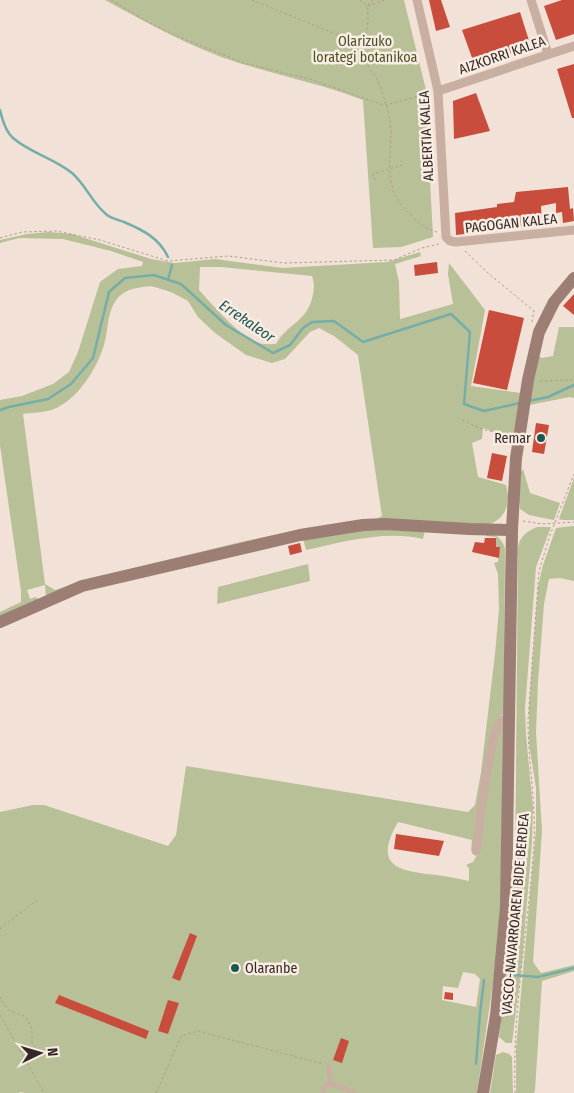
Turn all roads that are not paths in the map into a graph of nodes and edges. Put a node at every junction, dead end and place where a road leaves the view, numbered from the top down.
1 (417, 0) edge
2 (530, 0) edge
3 (574, 46) edge
4 (548, 54) junction
5 (438, 91) junction
6 (574, 230) edge
7 (450, 239) joint
8 (574, 278) edge
9 (512, 525) junction
10 (0, 622) edge
11 (510, 716) junction
12 (476, 851) dead end
13 (328, 1065) road end
14 (331, 1084) junction
15 (323, 1093) edge
16 (356, 1093) edge
17 (483, 1093) edge

1 - 5 street, ALBERTIA KALEA
2 - 4 street
3 - 4 street, AIZKORRI KALEA
4 - 5 street, AIZKORRI KALEA
5 - 7 street, ALBERTIA KALEA
6 - 7 street, PAGOGAN KALEA
8 - 9 main road
9 - 10 main road
9 - 11 main road
11 - 12 street
11 - 17 main road
13 - 14 lane
14 - 15 lane
14 - 16 lane

